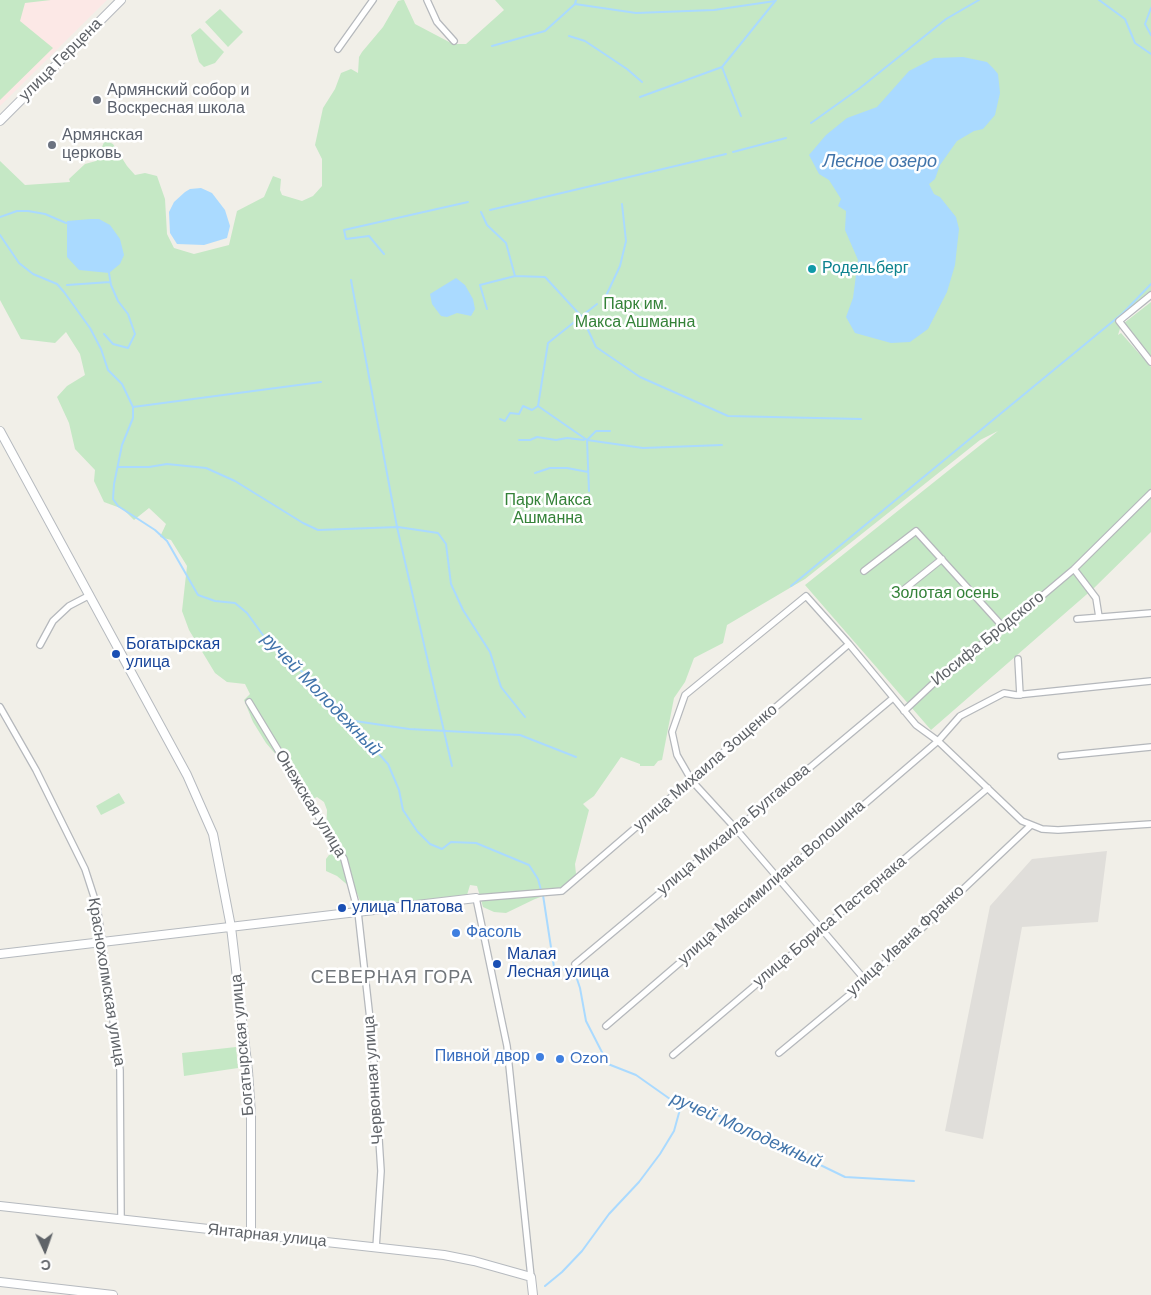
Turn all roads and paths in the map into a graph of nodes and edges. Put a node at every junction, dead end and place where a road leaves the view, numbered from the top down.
1 (121, 0) edge
2 (373, 0) edge
3 (427, 0) edge
4 (454, 41) dead end
5 (338, 49) dead end
6 (0, 120) edge
7 (1151, 295) edge
8 (1151, 362) edge
9 (0, 431) edge
10 (1151, 493) edge
11 (942, 559) junction
12 (1074, 569) junction
13 (864, 572) dead end
14 (90, 594) junction
15 (897, 594) dead end
16 (1151, 612) edge
17 (1099, 616) junction
18 (1077, 619) dead end
19 (1004, 628) junction
20 (849, 644) junction
21 (40, 646) dead end
22 (1018, 659) dead end
23 (1151, 681) edge
24 (1020, 695) junction
25 (893, 698) junction
26 (249, 702) dead end
27 (0, 707) edge
28 (904, 711) junction
29 (938, 741) junction
30 (1151, 747) edge
31 (1061, 756) dead end
32 (692, 781) junction
33 (988, 788) junction
34 (1151, 824) edge
35 (1030, 826) junction
36 (736, 828) junction
37 (778, 878) junction
38 (476, 898) junction
39 (358, 912) junction
40 (231, 927) junction
41 (822, 929) junction
42 (102, 943) junction
43 (0, 954) edge
44 (576, 964) dead end
45 (866, 981) junction
46 (606, 1026) dead end
47 (780, 1052) dead end
48 (673, 1055) dead end
49 (0, 1206) edge
50 (121, 1219) junction
51 (251, 1234) junction
52 (376, 1248) junction
53 (531, 1276) junction
54 (0, 1282) edge
55 (113, 1295) edge
56 (533, 1295) edge

1 - 6 street, улица Герцена
2 - 5 street
3 - 4 street
7 - 8 street
9 - 14 street, Богатырская улица
10 - 12 street, Иосифа Бродского
11 - 13 street
11 - 15 street
11 - 19 street
12 - 17 street
12 - 19 street, Иосифа Бродского
14 - 21 street
14 - 40 street, Богатырская улица
16 - 17 street
17 - 18 street
19 - 28 street, Иосифа Бродского
20 - 25 street
20 - 32 street, улица Михаила Зощенко
20 - 32 street
22 - 24 street
23 - 24 street, улица Максимилиана Волошина
24 - 29 street, улица Максимилиана Волошина
25 - 28 street
25 - 36 street, улица Михаила Булгакова
26 - 39 street, Онежская улица
27 - 42 street, Краснохолмская улица
28 - 29 street
29 - 33 street
29 - 37 street, улица Максимилиана Волошина
30 - 31 street
32 - 36 street
32 - 38 street, улица Михаила Зощенко
33 - 35 street
33 - 41 street, улица Бориса Пастернака
34 - 35 street
35 - 45 street, улица Ивана Франко
36 - 37 street
36 - 44 street, улица Михаила Булгакова
37 - 41 street
37 - 46 street, улица Максимилиана Волошина
38 - 39 street
38 - 53 street
39 - 40 street
39 - 52 street, Червонная улица
40 - 42 street
40 - 51 street, Богатырская улица
41 - 45 street
41 - 48 street, улица Бориса Пастернака
42 - 43 street
42 - 50 street, Краснохолмская улица
45 - 47 street, улица Ивана Франко
49 - 50 street, Янтарная улица
50 - 51 street, Янтарная улица
51 - 52 street, Янтарная улица
52 - 53 street, Янтарная улица
53 - 56 street
54 - 55 street

